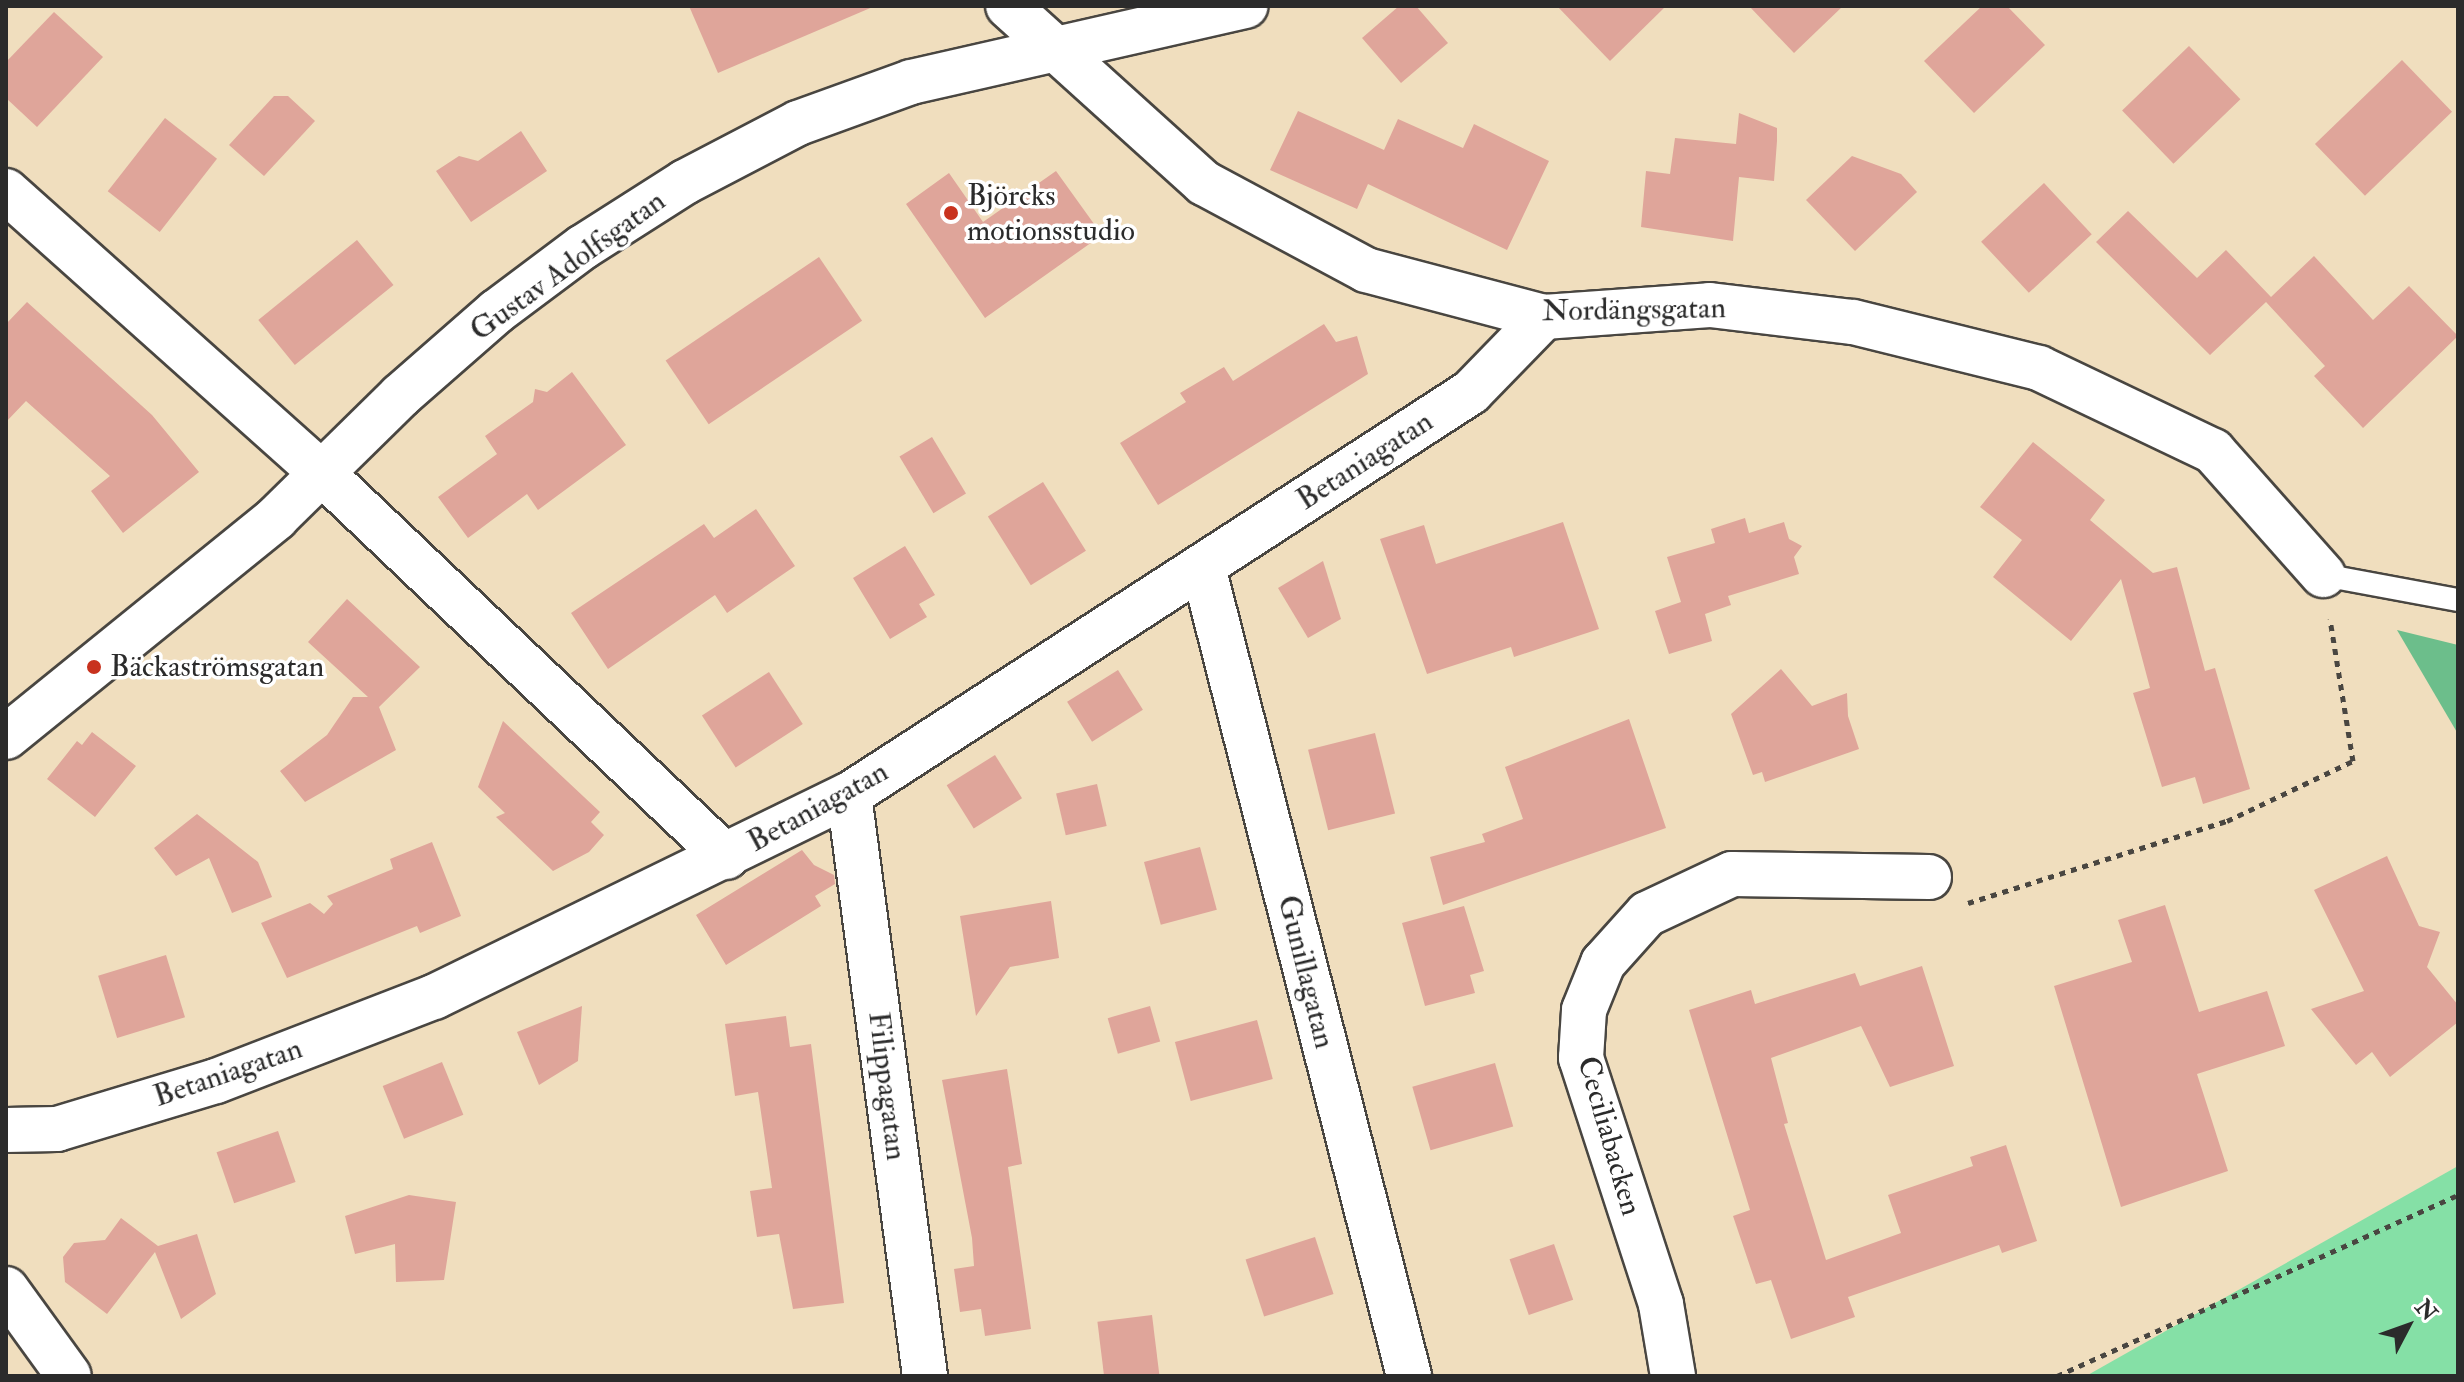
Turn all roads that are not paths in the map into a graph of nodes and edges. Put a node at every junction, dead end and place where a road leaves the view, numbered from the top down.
1 (1008, 6) edge
2 (1245, 6) edge
3 (1055, 52) junction
4 (6, 191) edge
5 (1544, 317) junction
6 (323, 474) junction
7 (1203, 567) junction
8 (2323, 575) joint
9 (2458, 600) edge
10 (6, 737) edge
11 (849, 795) junction
12 (726, 857) junction
13 (1929, 877) dead end
14 (6, 1130) edge
15 (6, 1289) edge
16 (69, 1376) edge
17 (925, 1376) edge
18 (1409, 1376) edge
19 (1673, 1376) edge

1 - 3 street, Nordängsgatan
2 - 3 street, Gustav Adolfsgatan
3 - 5 street, Nordängsgatan
3 - 6 street, Gustav Adolfsgatan
4 - 6 street
5 - 7 street, Betaniagatan
5 - 8 street, Nordängsgatan
6 - 10 street, Gustav Adolfsgatan
6 - 12 street
7 - 11 street, Betaniagatan
7 - 18 street, Gunillagatan
8 - 9 lane
11 - 12 street, Betaniagatan
11 - 17 street, Filippagatan
12 - 14 street, Betaniagatan
13 - 19 street, Ceciliabacken
15 - 16 street

